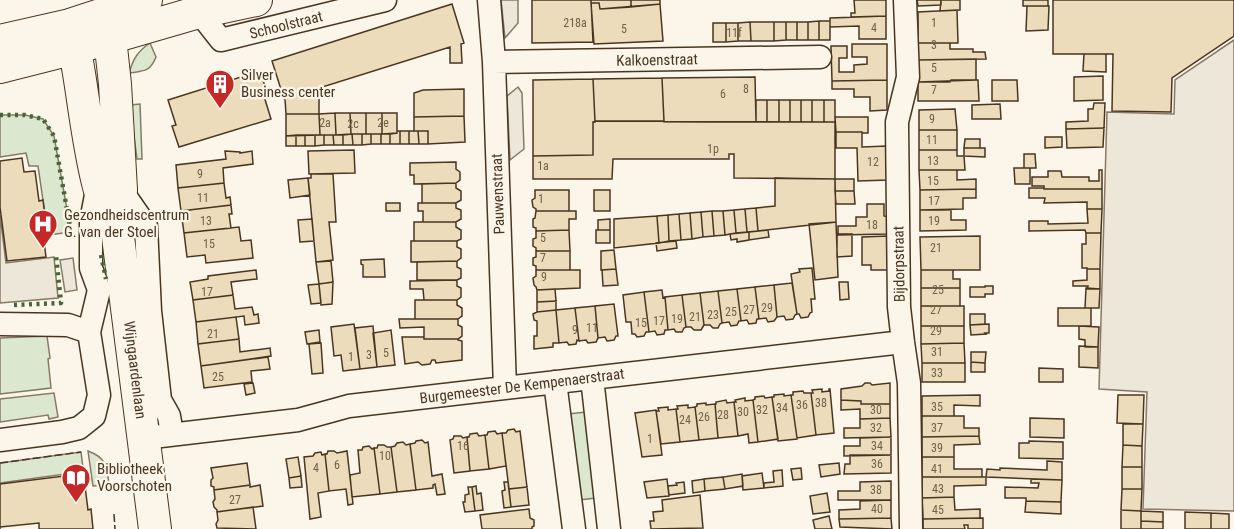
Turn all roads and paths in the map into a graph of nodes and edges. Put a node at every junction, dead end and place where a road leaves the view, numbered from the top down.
1 (146, 0) edge
2 (256, 0) edge
3 (385, 0) edge
4 (489, 0) edge
5 (905, 0) edge
6 (199, 12) junction
7 (107, 26) junction
8 (73, 36) junction
9 (0, 41) edge
10 (820, 57) dead end
11 (494, 62) junction
12 (0, 67) edge
13 (109, 188) junction
14 (0, 324) edge
15 (89, 332) junction
16 (903, 342) junction
17 (592, 378) junction
18 (555, 382) junction
19 (505, 388) junction
20 (158, 436) junction
21 (0, 440) edge
22 (161, 523) edge
23 (574, 529) edge
24 (609, 529) edge
25 (911, 529) edge

1 - 7 main road
2 - 6 main road, Schoolstraat
3 - 6 street, Schoolstraat
4 - 11 street, Pauwenstraat
5 - 16 street, Bijdorpstraat
6 - 7 main road, Schoolstraat
7 - 8 main road
7 - 13 main road, Wijngaardenlaan
8 - 9 main road
8 - 12 main road
8 - 13 main road, Wijngaardenlaan
10 - 11 street, Kalkoenstraat
11 - 19 street, Pauwenstraat
13 - 15 street, Wijngaardenlaan
13 - 20 main road, Wijngaardenlaan
13 - 20 street, Wijngaardenlaan
14 - 15 street
15 - 21 street
16 - 17 street, Burgemeester De Kempenaerstraat
16 - 25 street, Bijdorpstraat
17 - 18 street, Burgemeester De Kempenaerstraat
17 - 24 street
18 - 19 street, Burgemeester De Kempenaerstraat
18 - 23 street
19 - 20 street, Burgemeester De Kempenaerstraat
20 - 22 main road, Wijngaardenlaan

